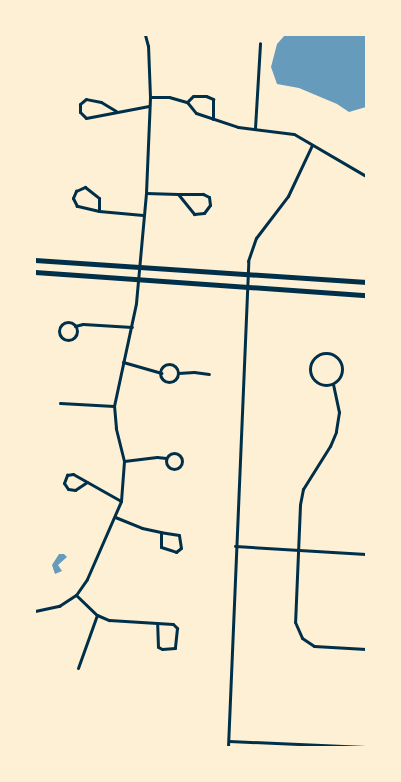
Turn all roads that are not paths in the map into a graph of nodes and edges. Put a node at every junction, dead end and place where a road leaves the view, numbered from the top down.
1 (145, 35) edge
2 (260, 43) dead end
3 (150, 97) junction
4 (187, 102) junction
5 (149, 106) junction
6 (116, 111) junction
7 (213, 119) junction
8 (254, 128) junction
9 (312, 145) junction
10 (366, 176) edge
11 (146, 192) junction
12 (178, 194) junction
13 (366, 203) edge
14 (99, 211) junction
15 (366, 212) edge
16 (143, 215) junction
17 (35, 260) edge
18 (138, 267) junction
19 (35, 272) edge
20 (248, 274) junction
21 (138, 280) junction
22 (366, 282) edge
23 (248, 287) junction
24 (366, 295) edge
25 (75, 326) junction
26 (132, 327) junction
27 (123, 362) junction
28 (161, 373) junction
29 (178, 373) junction
30 (209, 374) dead end
31 (333, 384) junction
32 (60, 403) dead end
33 (114, 406) junction
34 (166, 458) junction
35 (124, 461) junction
36 (87, 482) junction
37 (121, 501) junction
38 (115, 517) junction
39 (162, 532) junction
40 (235, 546) junction
41 (298, 548) junction
42 (366, 554) edge
43 (76, 595) junction
44 (35, 611) edge
45 (96, 615) junction
46 (157, 624) junction
47 (366, 649) edge
48 (78, 668) dead end
49 (229, 741) junction
50 (301, 745) edge
51 (366, 746) edge
52 (228, 747) edge

1 - 3 street
2 - 8 street
3 - 4 street
3 - 5 street
4 - 7 street
4 - 7 street
5 - 6 street
5 - 11 street
6 - 6 street
7 - 8 street
8 - 9 street
9 - 10 street
9 - 20 street
11 - 12 street
11 - 16 street
12 - 12 street
13 - 15 street
14 - 14 street
14 - 16 street
16 - 18 street
17 - 18 main road
18 - 20 main road
18 - 21 street
19 - 21 main road
20 - 22 main road
20 - 23 street
21 - 23 main road
21 - 26 street
23 - 24 main road
23 - 40 street
25 - 25 street
25 - 26 street
26 - 27 street
27 - 28 street
27 - 33 street
28 - 29 street
28 - 29 street
29 - 30 street
31 - 31 street
31 - 41 street
32 - 33 street
33 - 35 street
34 - 34 street
34 - 35 street
35 - 37 street
36 - 36 street
36 - 37 street
37 - 38 street
38 - 39 street
38 - 43 street
39 - 39 street
40 - 41 street
40 - 49 street
41 - 42 street
41 - 47 street
43 - 44 street
43 - 45 street
45 - 46 street
45 - 48 street
46 - 46 street
49 - 50 street
49 - 52 street
50 - 51 street

